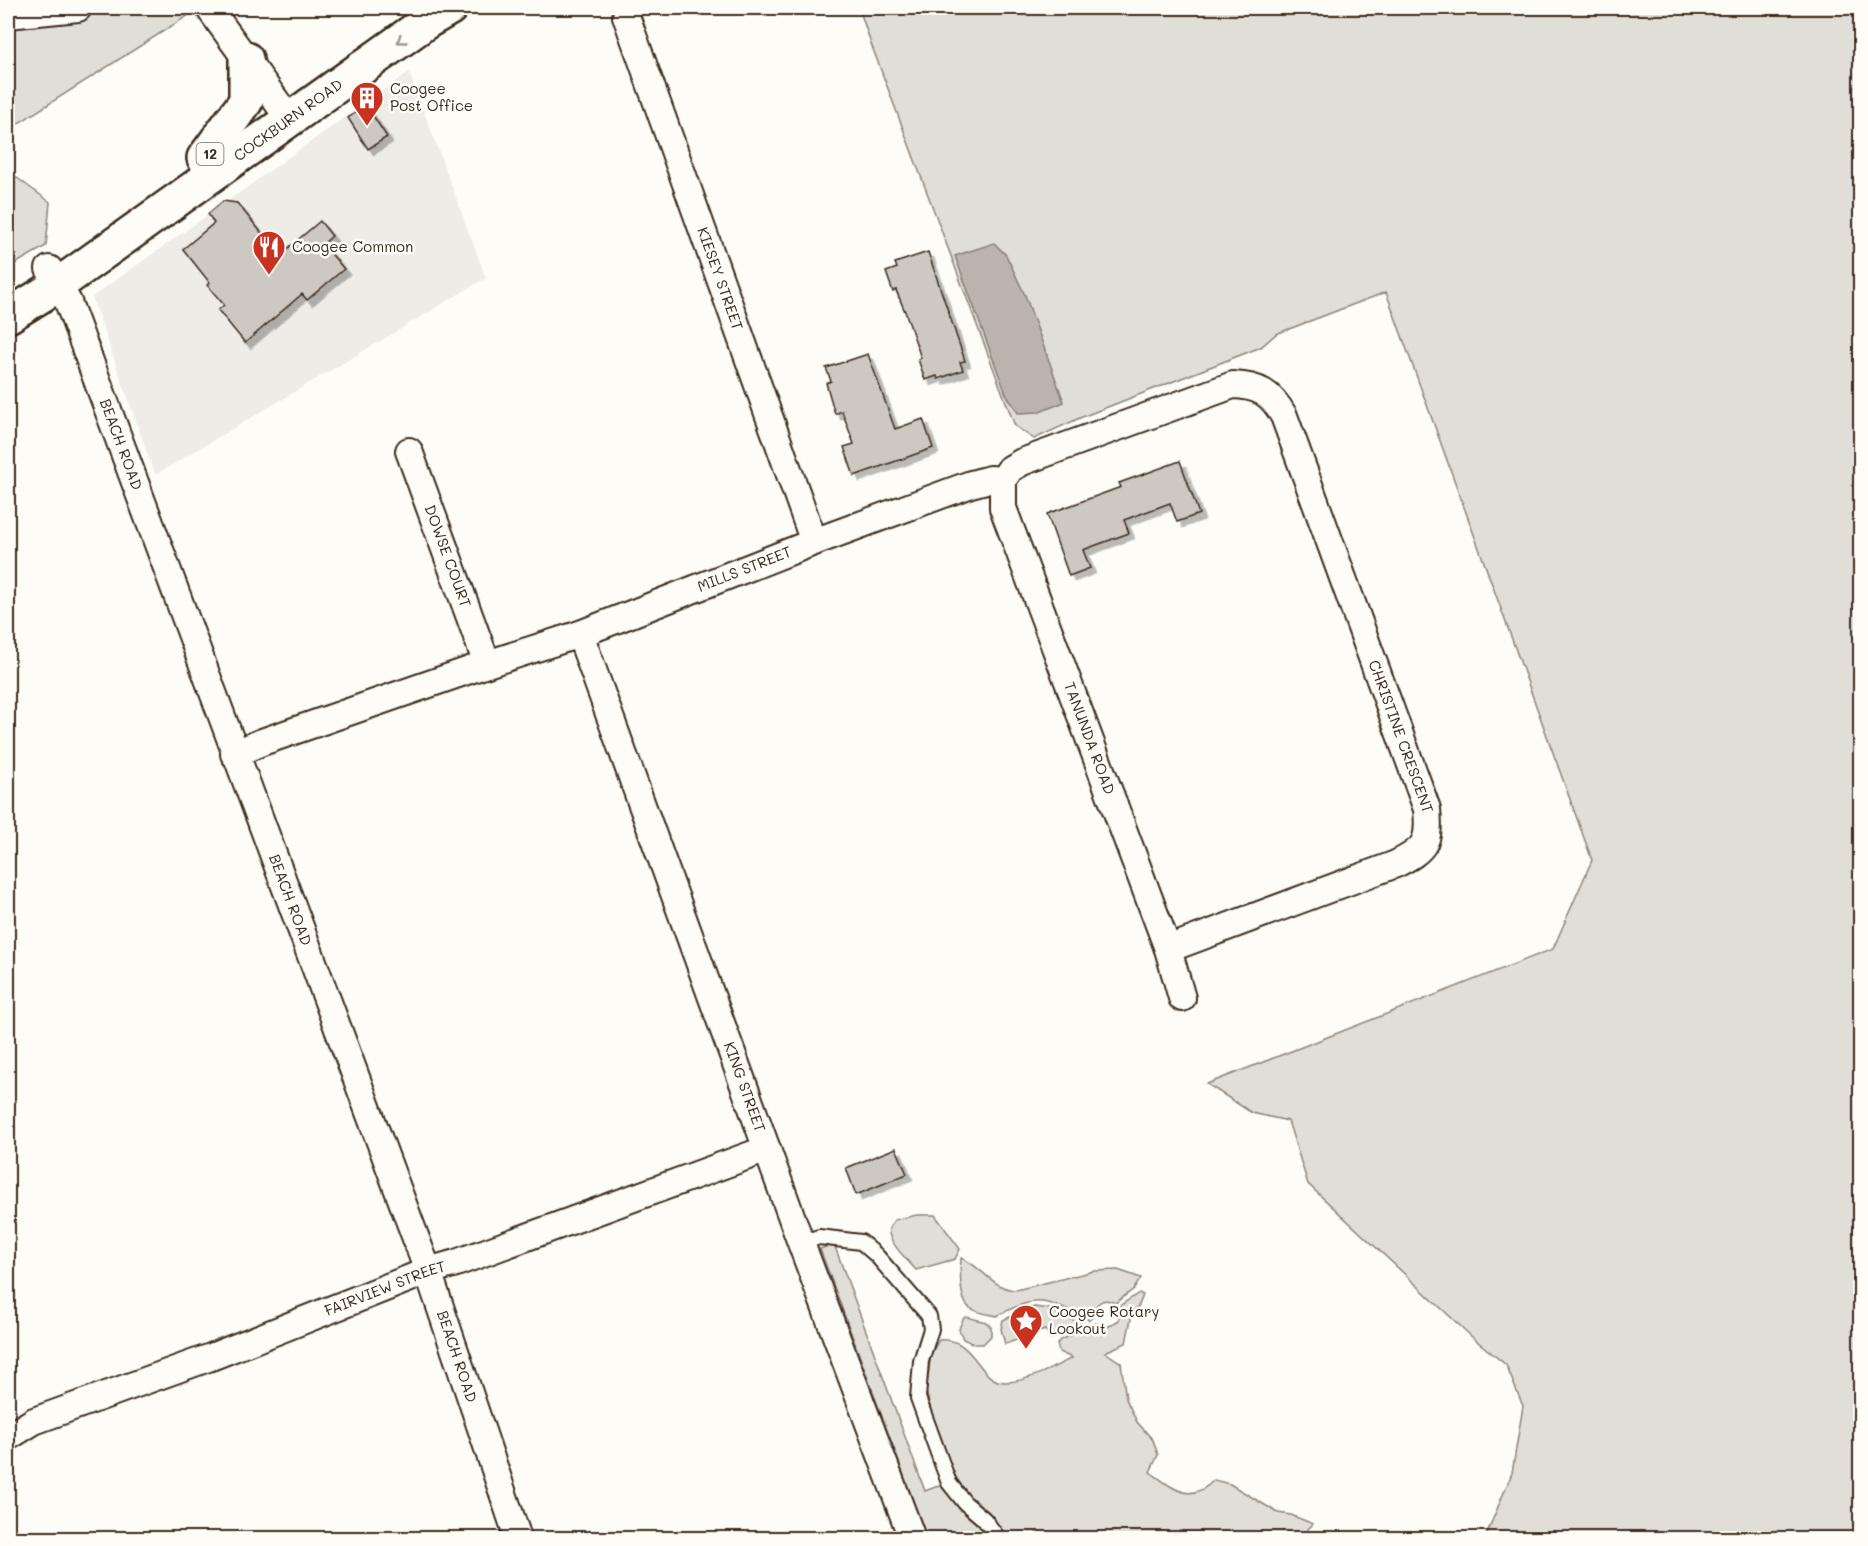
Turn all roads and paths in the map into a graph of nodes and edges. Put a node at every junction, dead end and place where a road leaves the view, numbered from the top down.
1 (78, 8) edge
2 (209, 8) edge
3 (409, 8) edge
4 (450, 8) edge
5 (8, 15) edge
6 (626, 16) dead end
7 (246, 59) junction
8 (284, 112) junction
9 (204, 158) junction
10 (53, 277) junction
11 (8, 296) edge
12 (8, 316) edge
13 (409, 451) dead end
14 (1003, 480) junction
15 (814, 542) junction
16 (580, 634) junction
17 (486, 664) junction
18 (234, 754) junction
19 (1168, 949) junction
20 (1182, 998) dead end
21 (767, 1149) junction
22 (801, 1243) junction
23 (428, 1271) junction
24 (8, 1437) edge
25 (518, 1539) edge
26 (912, 1539) edge
27 (998, 1539) edge

1 - 5 street
2 - 7 street
3 - 8 main road, COCKBURN ROAD / 12
4 -> 8 main road, COCKBURN ROAD / 12
6 - 15 street, KIESEY STREET
7 - 8 street
7 - 9 main road
8 - 9 main road, COCKBURN ROAD / 12
8 - 10 main road, COCKBURN ROAD / 12
9 - 10 main road, COCKBURN ROAD / 12
10 - 11 main road, COCKBURN ROAD / 12
10 - 12 main road, COCKBURN ROAD / 12
10 - 18 street, BEACH ROAD
13 - 17 street, DOWSE COURT
14 - 15 street, MILLS STREET
14 - 19 street, TANUNDA ROAD
14 - 19 street, CHRISTINE CRESCENT
15 - 16 street, MILLS STREET
16 - 17 street, MILLS STREET
16 - 21 street, KING STREET
17 - 18 street, MILLS STREET
18 - 23 street, BEACH ROAD
19 - 20 street, TANUNDA ROAD
21 - 22 street, KING STREET
21 - 23 street, FAIRVIEW STREET
22 - 26 street, KING STREET
22 - 27 lane
23 - 24 street, FAIRVIEW STREET
23 - 25 street, BEACH ROAD

